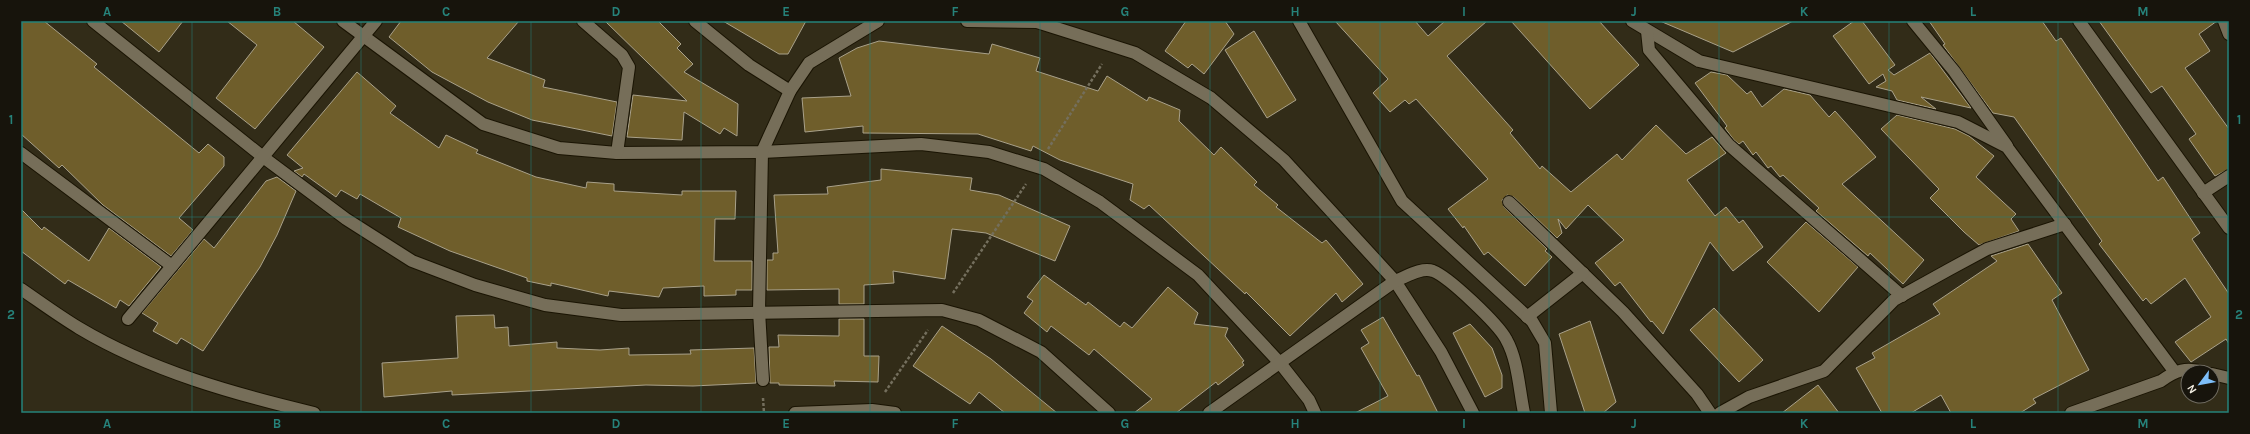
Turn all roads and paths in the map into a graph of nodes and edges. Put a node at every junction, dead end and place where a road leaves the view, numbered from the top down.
1 (93, 21) edge
2 (343, 21) edge
3 (376, 21) edge
4 (583, 21) edge
5 (695, 21) edge
6 (878, 21) edge
7 (967, 21) edge
8 (1299, 21) edge
9 (1632, 21) edge
10 (1913, 21) edge
11 (2079, 21) edge
12 (2224, 21) edge
13 (1037, 22) edge
14 (1647, 31) junction
15 (2229, 34) edge
16 (363, 37) junction
17 (1114, 46) junction
18 (790, 91) junction
19 (2007, 147) junction
20 (617, 152) junction
21 (762, 152) junction
22 (21, 153) edge
23 (263, 157) junction
24 (1037, 167) junction
25 (2229, 176) edge
26 (2203, 193) junction
27 (1509, 202) dead end
28 (2065, 224) junction
29 (2229, 228) edge
30 (172, 266) junction
31 (1583, 273) junction
32 (1395, 281) junction
33 (21, 289) edge
34 (1902, 296) junction
35 (942, 310) junction
36 (759, 312) junction
37 (1527, 316) junction
38 (128, 319) dead end
39 (1280, 363) junction
40 (2180, 370) edge
41 (2174, 371) junction
42 (763, 380) dead end
43 (872, 410) junction
44 (314, 413) edge
45 (795, 413) edge
46 (895, 413) edge
47 (1109, 413) edge
48 (1209, 413) edge
49 (1315, 413) edge
50 (1473, 413) edge
51 (1524, 413) edge
52 (1551, 413) edge
53 (1710, 413) edge
54 (1720, 413) edge
55 (2071, 413) edge

1 - 23 street
2 - 16 street
3 - 16 street
4 - 20 street
5 - 18 street
6 - 18 street
7 - 13 street
8 - 37 street
9 - 14 street
10 - 19 street
11 - 26 street
12 - 15 street
13 - 17 street
14 - 19 street
14 - 34 street
16 - 20 street
16 - 23 street
17 - 24 path
17 - 32 street
18 - 21 street
19 - 28 street
20 - 21 street
21 - 24 street
21 - 36 street
22 - 30 street
23 - 30 street
23 - 36 street
24 - 35 path
24 - 39 street
25 - 26 street
26 - 29 street
27 - 31 street
28 - 34 street
28 - 41 street
30 - 38 street
31 - 37 street
31 - 53 street
32 - 39 street
32 - 50 street
32 - 51 street
33 - 44 street
34 - 54 street
35 - 36 street
35 - 43 path
35 - 47 street
36 - 42 street
37 - 52 street
39 - 48 street
39 - 49 street
40 - 41 street
41 - 55 street
43 - 45 street
43 - 46 street

